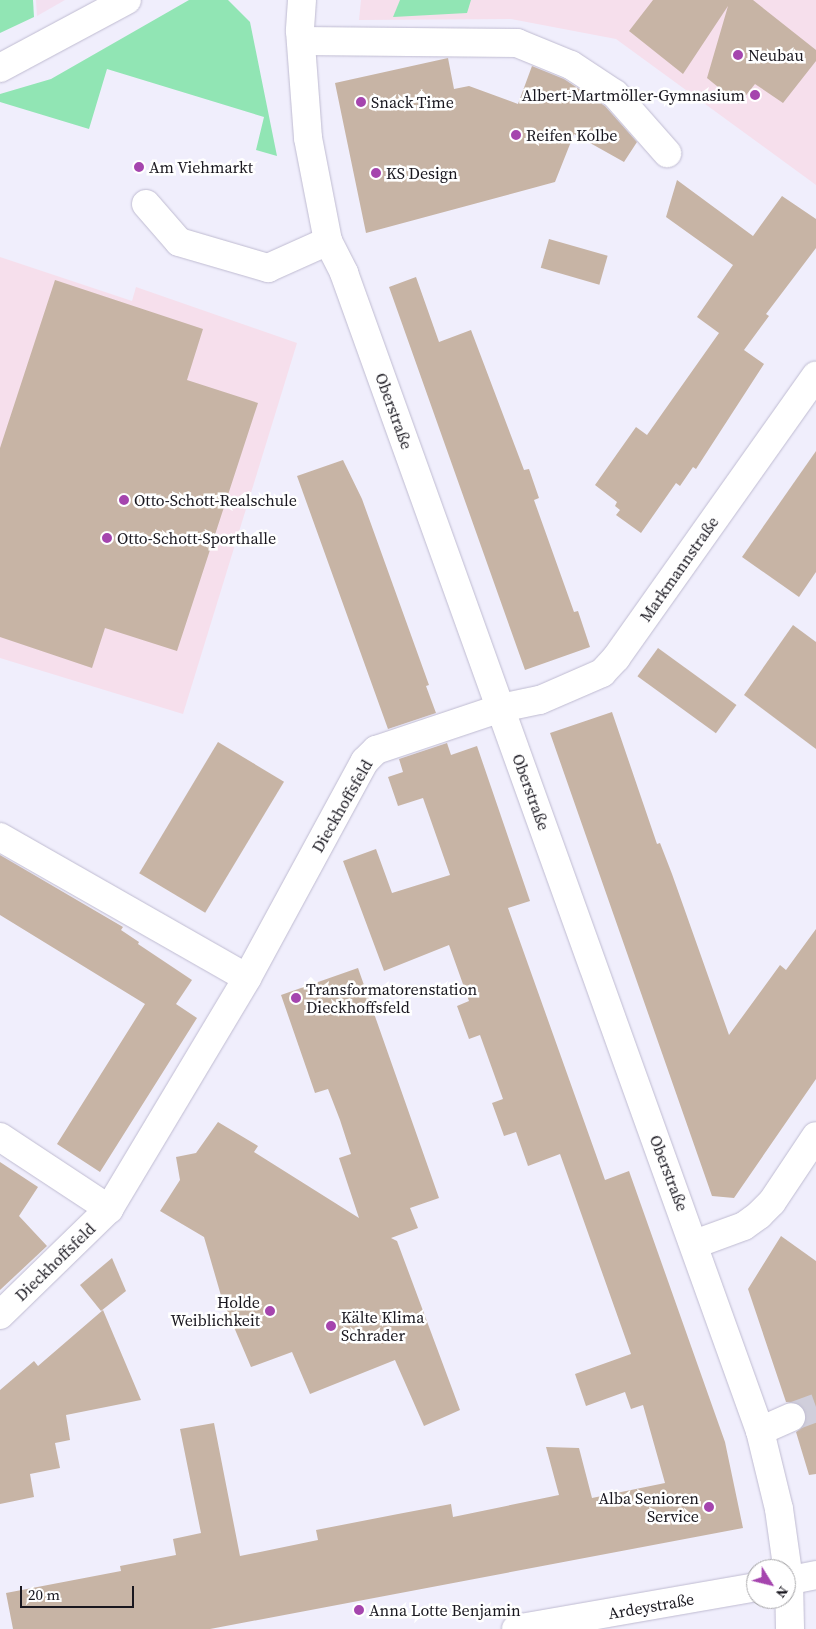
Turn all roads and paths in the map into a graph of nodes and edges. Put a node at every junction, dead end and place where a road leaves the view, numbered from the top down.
1 (127, 0) edge
2 (302, 0) edge
3 (301, 41) junction
4 (0, 68) edge
5 (667, 153) dead end
6 (146, 204) dead end
7 (328, 241) junction
8 (816, 376) edge
9 (501, 708) junction
10 (0, 837) edge
11 (247, 978) junction
12 (816, 1136) edge
13 (0, 1137) edge
14 (109, 1209) junction
15 (695, 1244) junction
16 (0, 1315) edge
17 (791, 1417) tunnel mouth
18 (760, 1431) junction
19 (785, 1559) edge
20 (816, 1575) edge
21 (796, 1579) edge
22 (746, 1588) edge
23 (789, 1609) edge
24 (516, 1629) edge
25 (790, 1629) edge

1 - 4 street
2 - 3 street, Oberstraße
3 - 5 street
3 - 7 street, Oberstraße
6 - 7 street
7 - 9 street, Oberstraße
8 - 9 street, Markmannstraße
9 - 11 street, Dieckhoffsfeld
9 - 15 street, Oberstraße
10 - 11 street
11 - 14 street, Dieckhoffsfeld
12 - 15 street
13 - 14 street, Dieckhoffsfeld
14 - 16 street, Dieckhoffsfeld
15 - 18 street, Oberstraße
17 - 18 street
18 - 19 street, Oberstraße
20 - 21 street
22 - 24 street, Ardeystraße
23 - 25 street, Oberstraße

